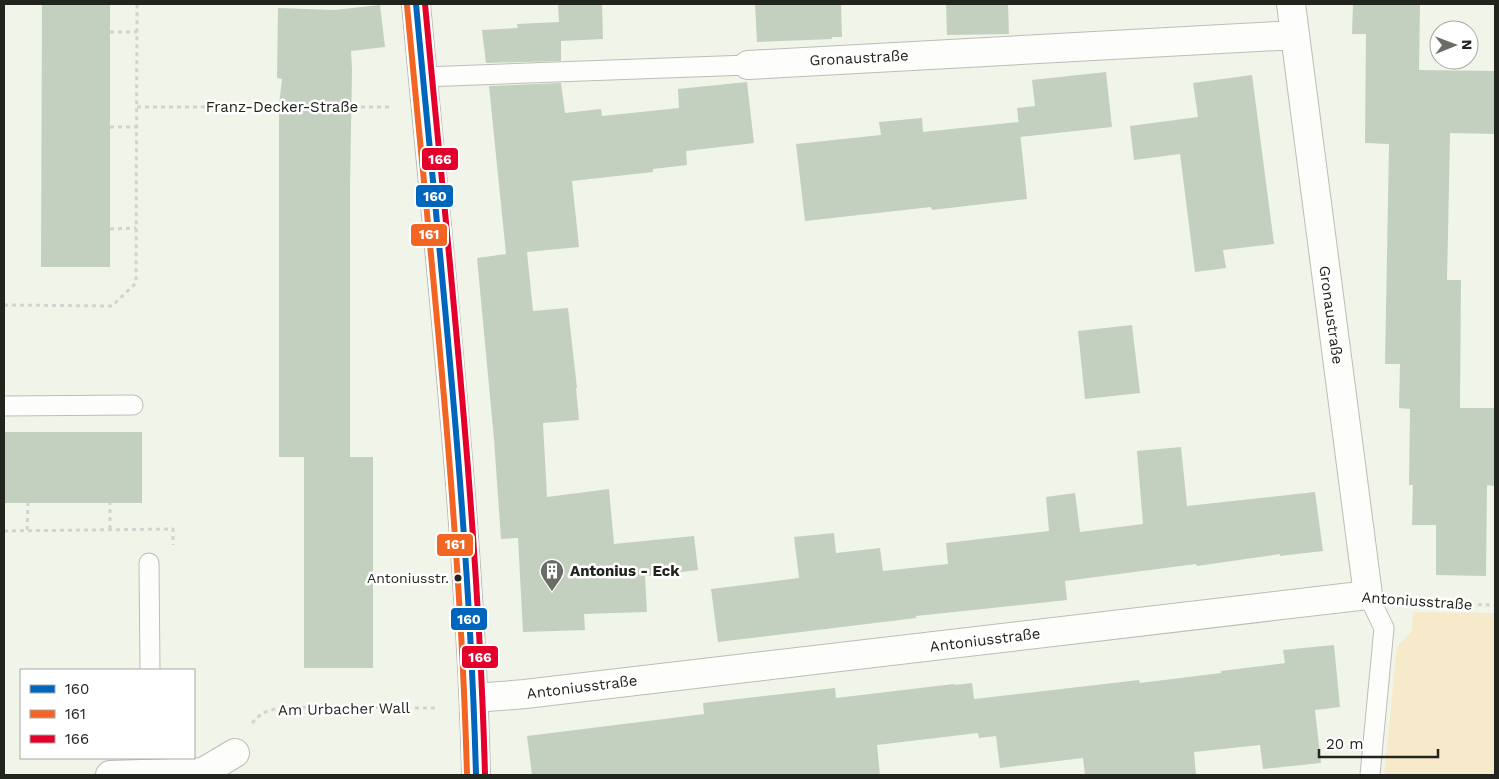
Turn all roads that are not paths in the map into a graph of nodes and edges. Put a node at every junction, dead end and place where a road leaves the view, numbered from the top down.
1 (416, 4) edge
2 (1291, 4) edge
3 (1295, 34) junction
4 (748, 64) joint
5 (423, 77) junction
6 (134, 405) dead end
7 (4, 406) edge
8 (149, 562) dead end
9 (1368, 595) junction
10 (150, 669) edge
11 (474, 703) junction
12 (234, 754) road end
13 (151, 766) edge
14 (182, 773) edge
15 (110, 775) edge
16 (476, 775) edge
17 (1370, 775) edge

1 - 5 street
2 - 3 street, Gronaustraße
3 - 4 street, Gronaustraße
3 - 9 street, Gronaustraße
4 - 5 lane, Gronaustraße
5 - 11 street
6 - 7 lane
8 - 10 lane
9 - 11 street, Antoniusstraße
9 - 17 lane
11 - 16 street
12 - 14 street
13 - 14 street
13 - 15 street

